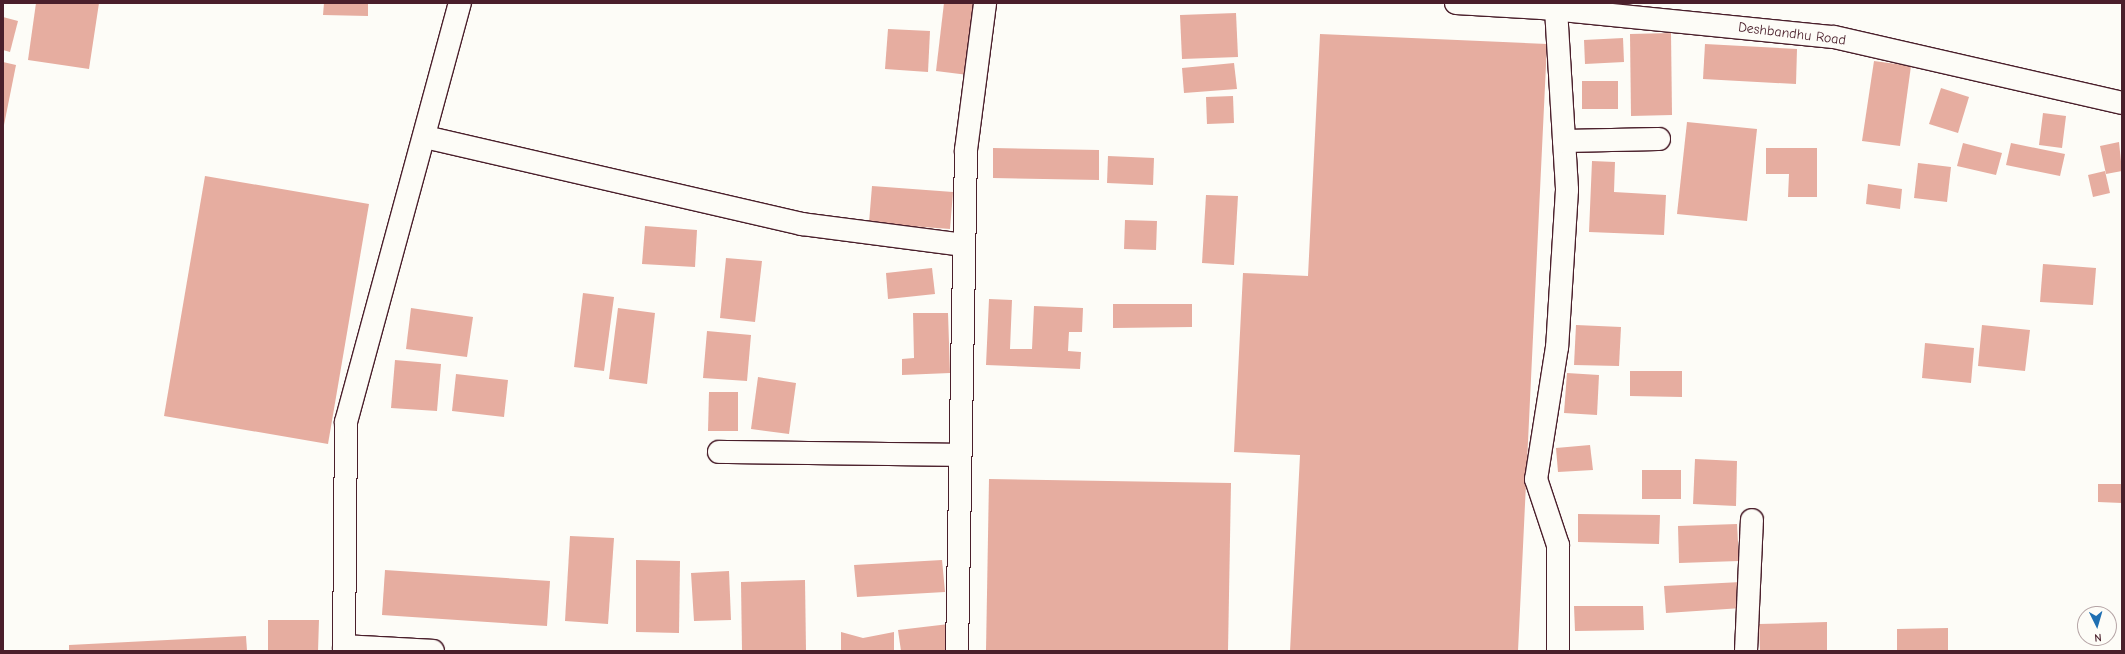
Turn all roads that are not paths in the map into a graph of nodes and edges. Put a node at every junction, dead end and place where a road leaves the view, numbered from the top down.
1 (460, 3) edge
2 (985, 3) edge
3 (1456, 3) edge
4 (1556, 10) junction
5 (2122, 103) edge
6 (424, 137) junction
7 (1659, 140) dead end
8 (1564, 141) junction
9 (963, 245) junction
10 (719, 452) dead end
11 (958, 455) junction
12 (1752, 520) dead end
13 (344, 648) edge
14 (433, 651) edge
15 (957, 651) edge
16 (1558, 651) edge
17 (1746, 651) edge

1 - 6 street
2 - 9 street
3 - 4 street, Deshbandhu Road
4 - 5 street, Deshbandhu Road
4 - 8 street
6 - 9 street
6 - 13 street
7 - 8 street
8 - 16 street
9 - 11 street
10 - 11 street
11 - 15 street
12 - 17 street
13 - 14 street

